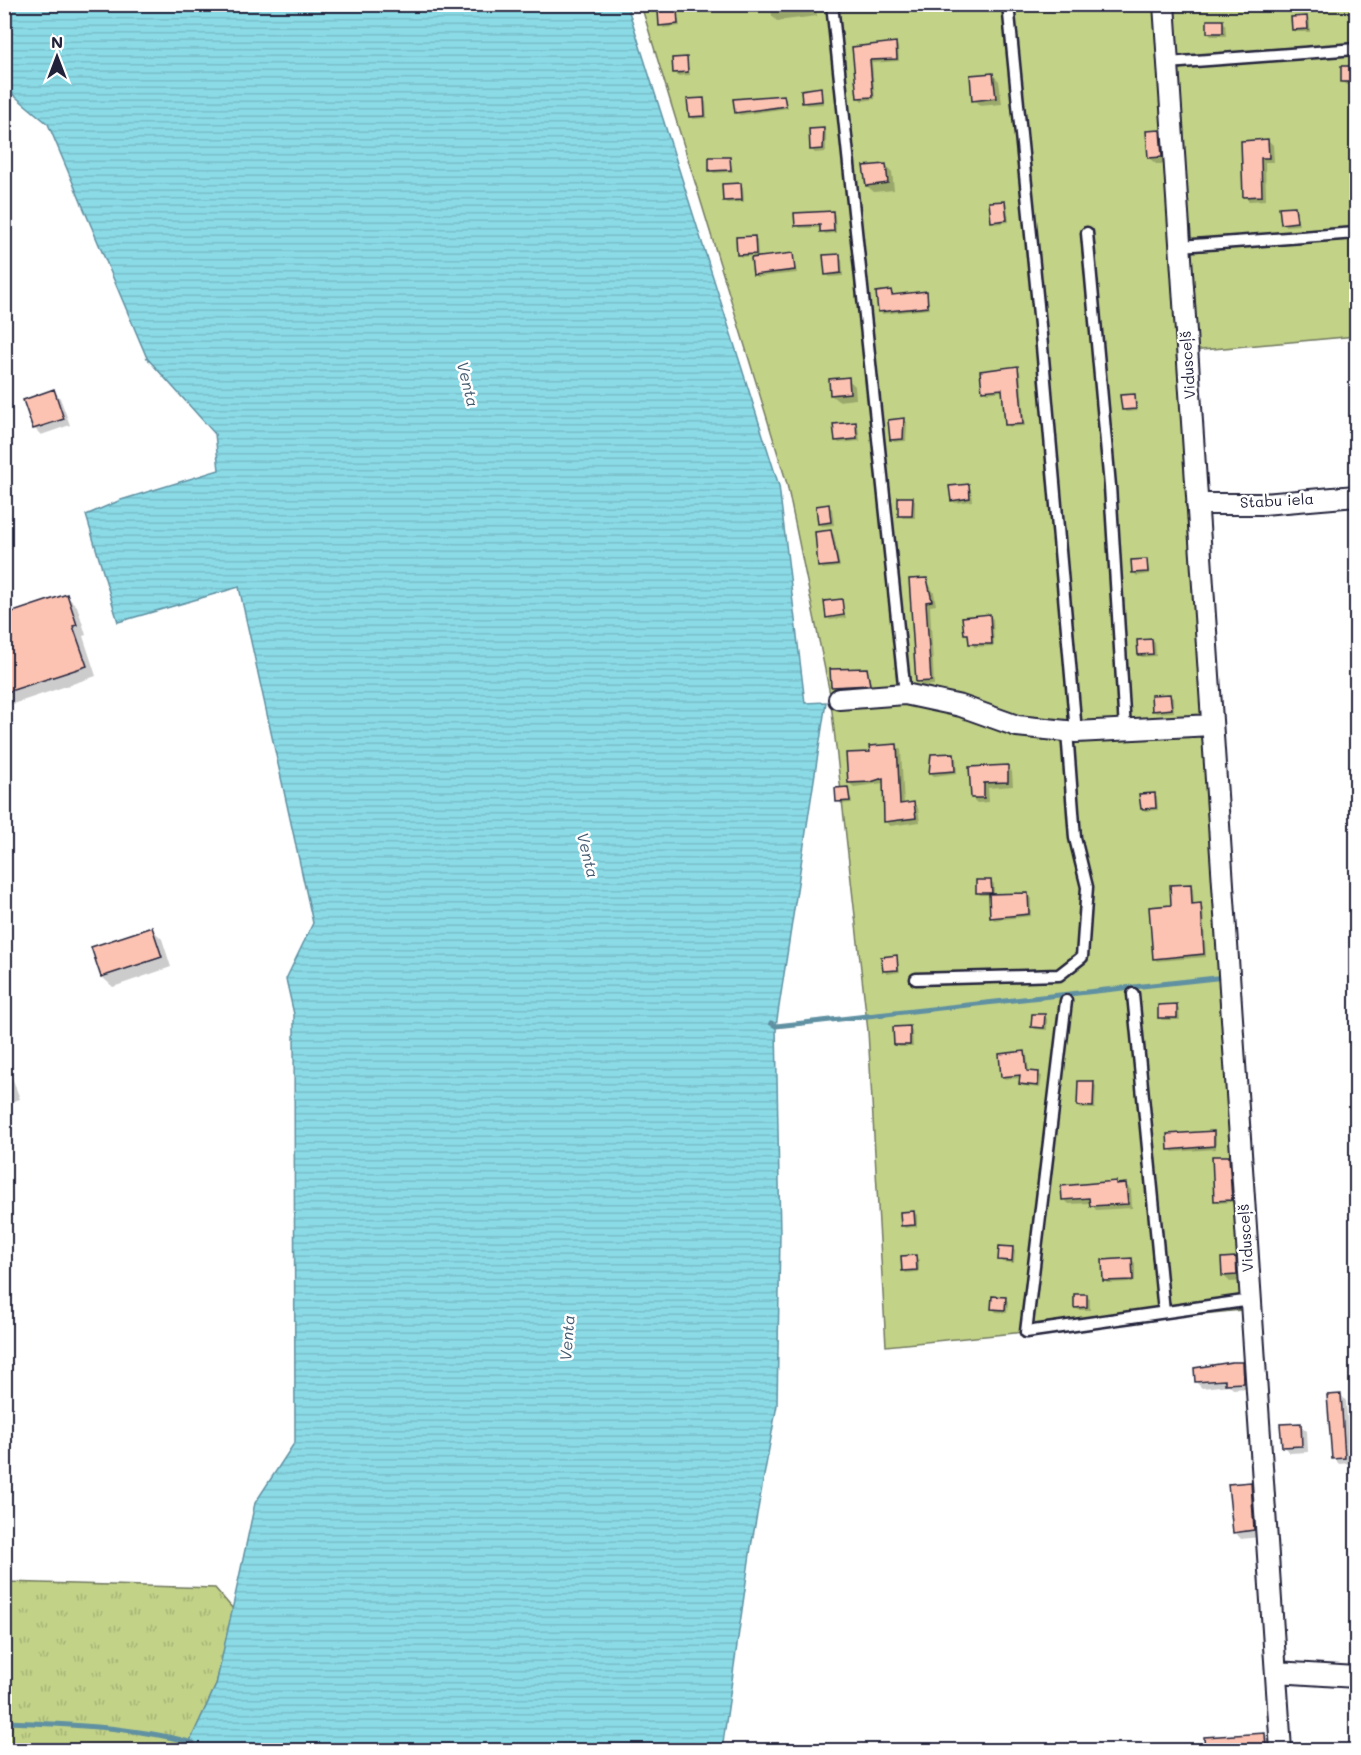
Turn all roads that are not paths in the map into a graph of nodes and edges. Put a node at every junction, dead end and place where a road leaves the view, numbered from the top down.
1 (832, 4) edge
2 (1008, 4) edge
3 (1164, 4) edge
4 (1356, 49) edge
5 (1168, 63) junction
6 (1087, 233) dead end
7 (1356, 233) edge
8 (1180, 246) junction
9 (1356, 496) edge
10 (1197, 504) junction
11 (905, 694) junction
12 (839, 699) dead end
13 (1212, 725) junction
14 (1125, 729) junction
15 (1071, 731) junction
16 (916, 979) dead end
17 (1133, 994) dead end
18 (1066, 1001) dead end
19 (1251, 1300) junction
20 (1164, 1312) junction
21 (1276, 1672) junction
22 (1356, 1677) edge
23 (1281, 1750) edge

1 - 11 lane
2 - 15 lane
3 - 5 street, Vidusceļš
4 - 5 lane
5 - 8 street, Vidusceļš
6 - 14 lane
7 - 8 lane
8 - 10 street, Vidusceļš
9 - 10 street, Stabu iela
10 - 13 street, Vidusceļš
11 - 12 street
11 - 15 street
13 - 14 street
13 - 19 street, Vidusceļš
14 - 15 street
15 - 16 lane
17 - 20 lane
18 - 20 lane
19 - 20 lane
19 - 21 street, Vidusceļš
21 - 22 street
21 - 23 street, Vidusceļš

